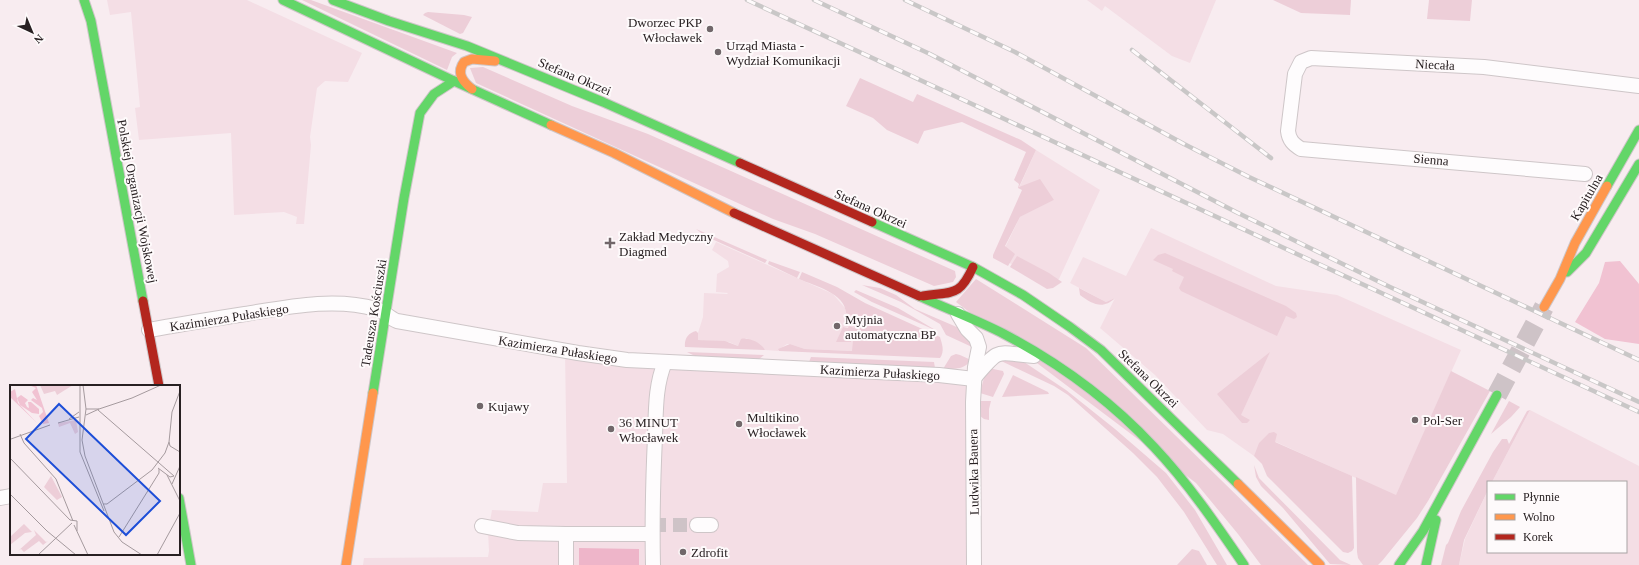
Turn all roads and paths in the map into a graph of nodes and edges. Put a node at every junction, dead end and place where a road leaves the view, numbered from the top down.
1 (84, 0) edge
2 (90, 0) edge
3 (283, 0) edge
4 (333, 0) edge
5 (91, 21) junction
6 (508, 62) junction
7 (454, 81) junction
8 (1639, 86) edge
9 (472, 89) junction
10 (1639, 130) edge
11 (1288, 131) joint
12 (1639, 164) edge
13 (1585, 174) dead end
14 (973, 267) junction
15 (1560, 279) junction
16 (922, 296) junction
17 (1544, 308) tunnel mouth
18 (957, 312) junction
19 (385, 315) junction
20 (149, 330) junction
21 (1043, 357) junction
22 (665, 362) junction
23 (974, 379) junction
24 (159, 385) edge
25 (1497, 395) tunnel mouth
26 (10, 496) edge
27 (0, 498) edge
28 (1440, 502) junction
29 (180, 503) edge
30 (482, 526) dead end
31 (566, 534) junction
32 (652, 534) junction
33 (1396, 563) edge
34 (192, 565) edge
35 (346, 565) edge
36 (566, 565) edge
37 (653, 565) edge
38 (974, 565) edge
39 (1244, 565) edge
40 (1320, 565) edge
41 (1426, 565) edge

1 - 5 main road, Polskiej Organizacji Wojskowej
2 - 5 main road, Polskiej Organizacji Wojskowej
3 - 7 main road
4 - 6 main road, Stefana Okrzei
5 - 20 main road, Polskiej Organizacji Wojskowej
6 - 9 main road
6 - 14 main road, Stefana Okrzei
7 - 9 main road
7 - 19 main road, Tadeusza Kościuszki
8 - 11 street, Niecała
9 - 16 main road
10 - 15 main road, Kapitulna
11 - 13 street, Sienna
12 - 15 main road, Kapitulna
14 - 16 main road
14 - 40 main road, Stefana Okrzei
15 - 17 main road, Kapitulna
16 - 18 main road
18 - 21 main road
18 - 23 street, Ludwika Bauera
19 - 20 street, Kazimierza Pułaskiego
19 - 22 street, Kazimierza Pułaskiego
19 - 35 main road, Tadeusza Kościuszki
20 - 24 main road, Polskiej Organizacji Wojskowej
21 - 23 street
21 - 39 main road
22 - 23 street, Kazimierza Pułaskiego
22 - 32 street
23 - 38 street, Ludwika Bauera
25 - 28 main road
26 - 27 street
28 - 33 main road
28 - 41 main road
29 - 34 main road
30 - 31 street
31 - 32 street
31 - 36 street
32 - 37 street

